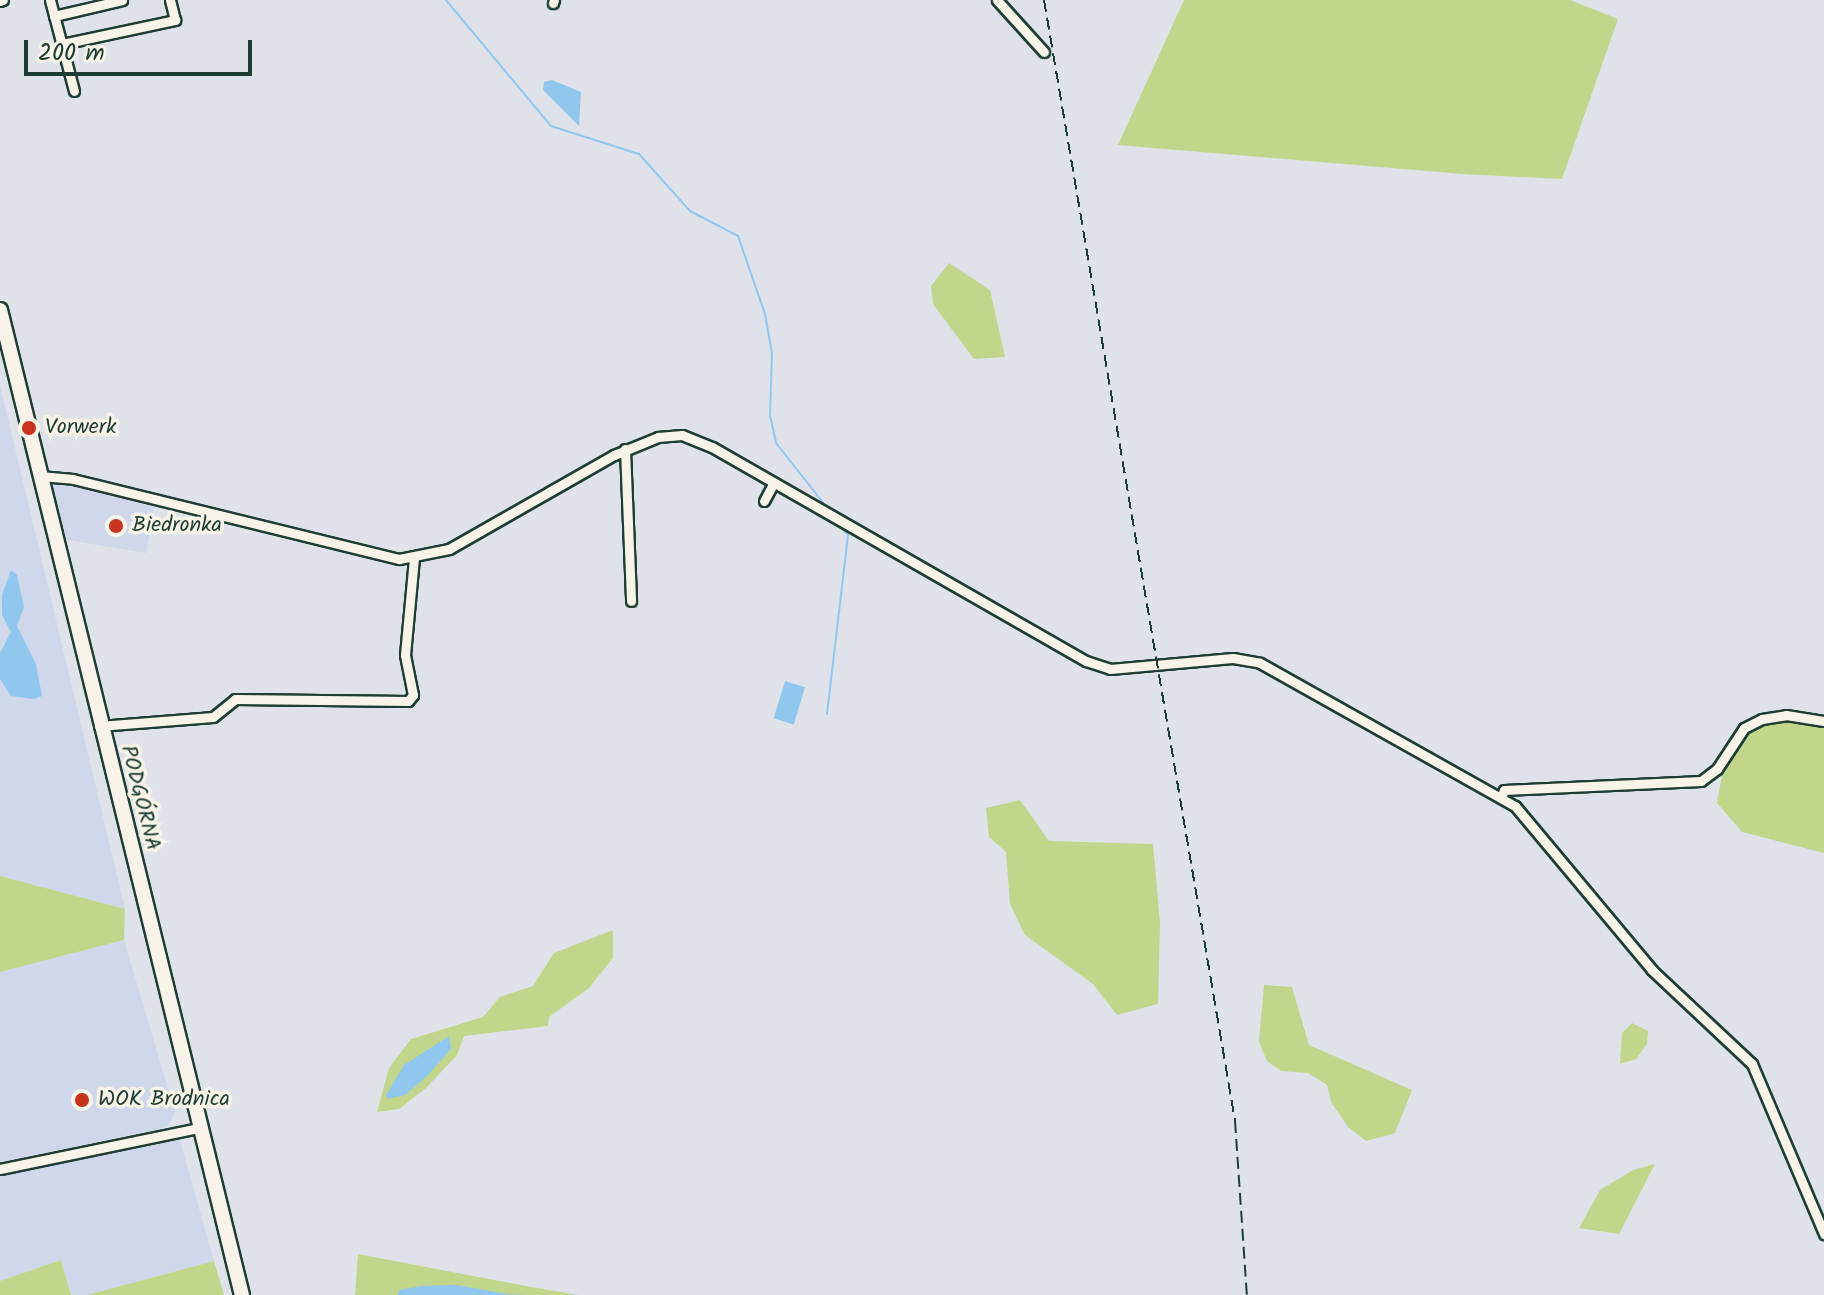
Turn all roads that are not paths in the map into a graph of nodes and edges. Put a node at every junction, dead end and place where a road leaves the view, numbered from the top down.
1 (50, 0) edge
2 (122, 0) edge
3 (170, 0) edge
4 (997, 0) edge
5 (54, 16) junction
6 (62, 44) junction
7 (1044, 52) dead end
8 (74, 91) dead end
9 (0, 310) edge
10 (625, 449) junction
11 (40, 476) junction
12 (774, 482) junction
13 (764, 501) dead end
14 (414, 558) junction
15 (631, 601) dead end
16 (1824, 721) edge
17 (99, 726) junction
18 (1502, 795) junction
19 (198, 1128) junction
20 (0, 1169) edge
21 (1824, 1234) edge
22 (242, 1295) edge

1 - 5 street
2 - 5 street
3 - 6 street
4 - 7 street
5 - 6 street
6 - 8 street
9 - 11 main road, PODGÓRNA
10 - 12 street
10 - 14 street
10 - 15 street
11 - 14 street
11 - 17 main road, PODGÓRNA
12 - 13 street
12 - 18 street
14 - 17 street
16 - 18 street
17 - 19 main road, PODGÓRNA
18 - 21 street
19 - 20 street
19 - 22 main road, PODGÓRNA

